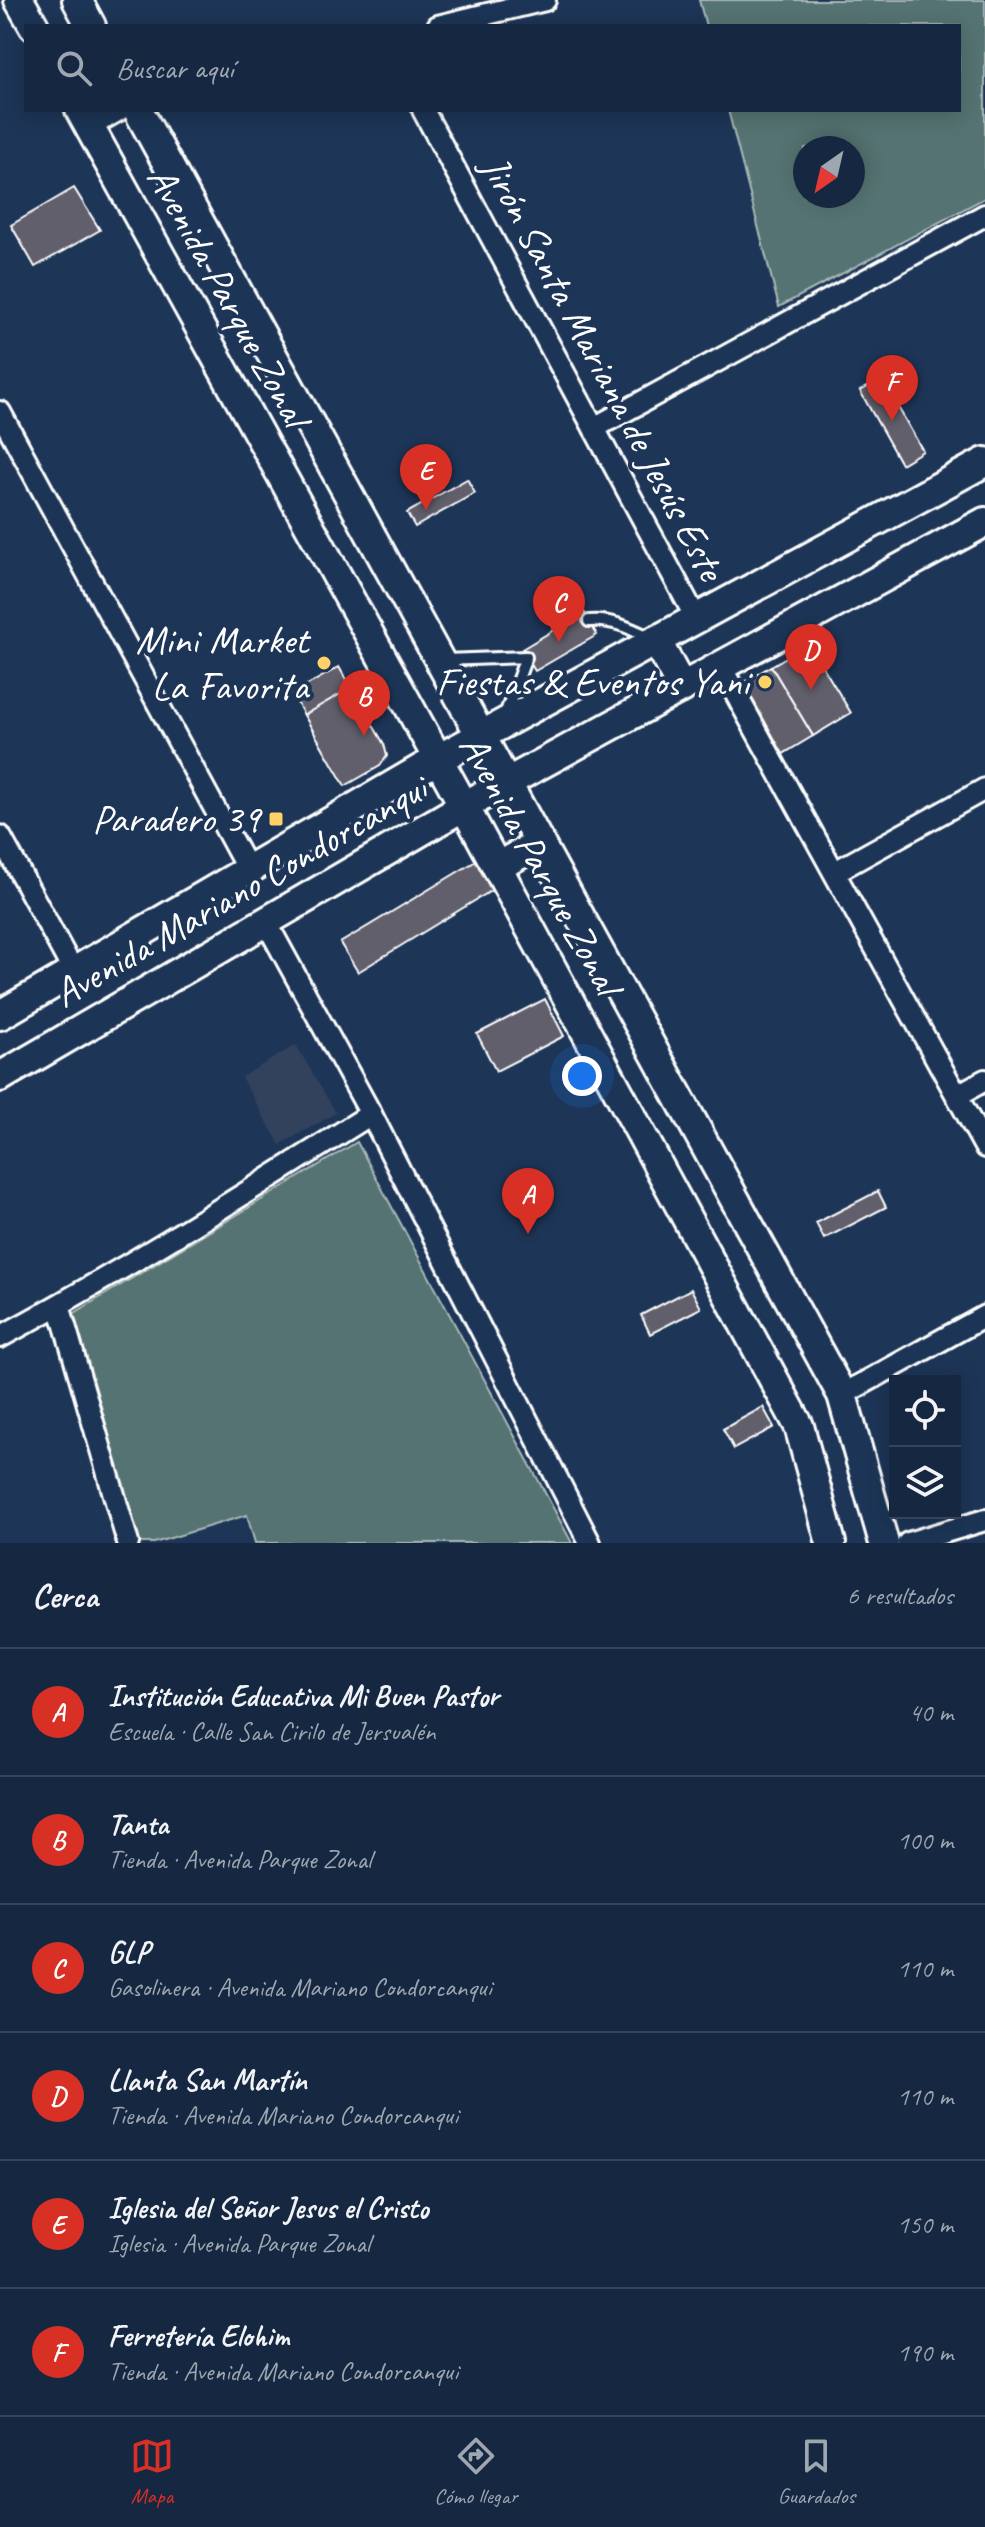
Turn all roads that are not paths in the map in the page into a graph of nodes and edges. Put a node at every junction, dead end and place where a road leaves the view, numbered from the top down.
1 (19, 0) edge
2 (77, 0) edge
3 (545, 0) edge
4 (33, 24) edge
5 (90, 24) edge
6 (446, 24) edge
7 (111, 112) edge
8 (139, 112) edge
9 (424, 112) edge
10 (85, 119) edge
11 (985, 215) edge
12 (0, 412) edge
13 (594, 428) junction
14 (985, 462) edge
15 (985, 522) edge
16 (696, 618) junction
17 (589, 621) dead end
18 (656, 640) junction
19 (440, 660) junction
20 (721, 667) junction
21 (682, 688) junction
22 (491, 730) junction
23 (438, 759) junction
24 (507, 783) junction
25 (985, 789) edge
26 (464, 806) junction
27 (0, 836) edge
28 (540, 843) junction
29 (497, 867) junction
30 (248, 870) junction
31 (835, 872) junction
32 (266, 922) junction
33 (74, 972) junction
34 (0, 1015) edge
35 (0, 1077) edge
36 (985, 1080) edge
37 (958, 1095) junction
38 (371, 1114) junction
39 (985, 1147) edge
40 (59, 1305) junction
41 (985, 1316) edge
42 (0, 1337) edge
43 (842, 1395) junction
44 (985, 1520) edge
45 (128, 1543) edge
46 (590, 1543) edge
47 (831, 1543) edge
48 (884, 1543) edge
49 (908, 1543) edge

1 - 4 main road
2 - 5 main road
3 - 6 street
7 - 10 street
8 - 19 main road, Avenida Parque Zonal
9 - 13 street, Jirón Santa Mariana de Jesús Este
10 - 23 main road, Avenida Parque Zonal
11 - 13 street
12 - 30 street
13 - 16 street, Jirón Santa Mariana de Jesús Este
14 - 16 main road, Avenida Mariano Condorcanqui
15 - 20 main road, Avenida Mariano Condorcanqui
16 - 18 main road, Avenida Mariano Condorcanqui
17 - 18 lane
18 - 21 main road
18 - 22 main road, Avenida Mariano Condorcanqui
19 - 22 main road, Avenida Parque Zonal
19 - 22 lane
20 - 21 main road, Avenida Mariano Condorcanqui
20 - 31 street
21 - 24 main road, Avenida Mariano Condorcanqui
22 - 23 main road, Avenida Mariano Condorcanqui
22 - 24 main road, Avenida Parque Zonal
23 - 26 main road, Avenida Parque Zonal
23 - 30 main road, Avenida Mariano Condorcanqui
24 - 26 main road, Avenida Mariano Condorcanqui
24 - 28 main road, Avenida Parque Zonal
25 - 31 street
26 - 29 main road, Avenida Parque Zonal
26 - 32 main road, Avenida Mariano Condorcanqui
27 - 33 street
28 - 29 main road
28 - 43 main road, Avenida Parque Zonal
29 - 47 main road, Avenida Parque Zonal
30 - 33 main road, Avenida Mariano Condorcanqui
31 - 37 street
32 - 35 main road, Avenida Mariano Condorcanqui
32 - 38 street
33 - 34 main road, Avenida Mariano Condorcanqui
36 - 37 street
37 - 39 street
38 - 40 street
38 - 46 street
40 - 42 street
40 - 45 street
41 - 43 street
43 - 48 main road, Avenida Parque Zonal
44 - 49 street

